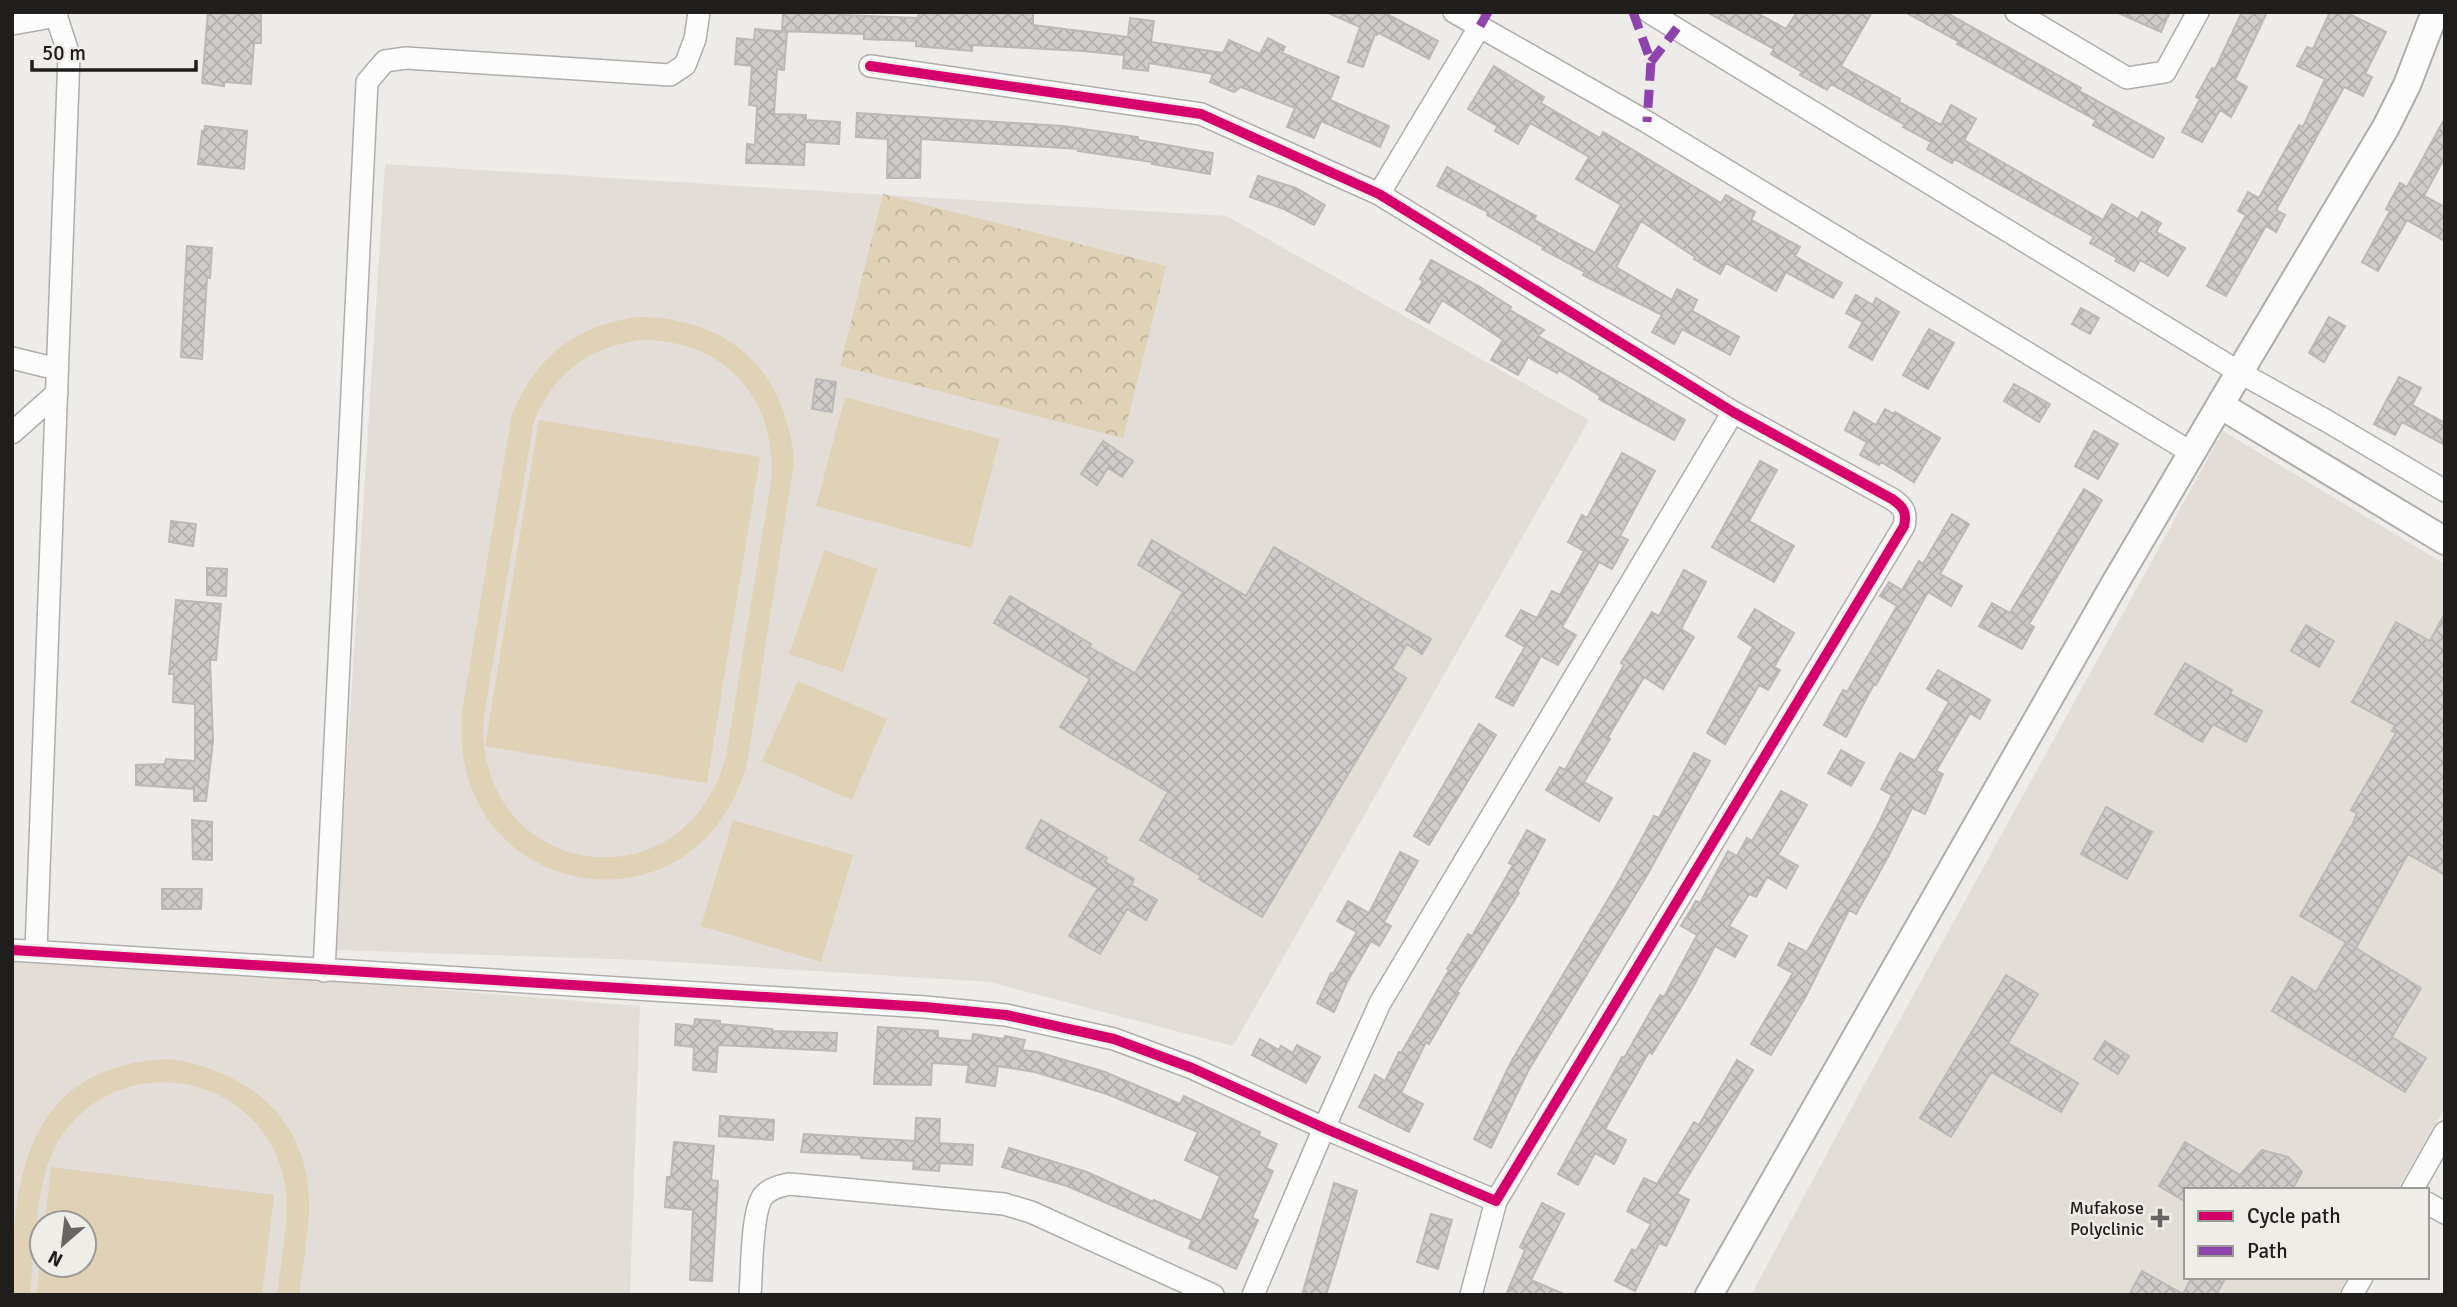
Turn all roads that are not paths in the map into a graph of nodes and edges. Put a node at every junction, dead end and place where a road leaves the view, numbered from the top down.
1 (699, 12) edge
2 (1454, 12) edge
3 (1649, 12) edge
4 (2016, 12) edge
5 (2198, 12) edge
6 (2435, 12) edge
7 (56, 14) edge
8 (12, 24) edge
9 (1480, 26) junction
10 (870, 66) dead end
11 (1379, 194) junction
12 (12, 358) edge
13 (57, 369) junction
14 (2239, 372) junction
15 (57, 393) junction
16 (2220, 405) junction
17 (1733, 412) junction
18 (12, 433) edge
19 (2192, 453) junction
20 (2445, 491) edge
21 (2445, 541) edge
22 (12, 950) edge
23 (36, 951) junction
24 (324, 971) junction
25 (1324, 1128) junction
26 (2445, 1132) edge
27 (2413, 1188) edge
28 (1496, 1201) junction
29 (2429, 1204) edge
30 (2445, 1213) edge
31 (2361, 1279) edge
32 (750, 1295) edge
33 (1213, 1295) edge
34 (1254, 1295) edge
35 (1471, 1295) edge
36 (1709, 1295) edge
37 (2352, 1295) edge

1 - 24 street
2 - 9 street
3 - 14 street
4 - 5 street
6 - 14 street
7 - 8 street
7 - 13 street
9 - 11 street
9 - 19 street
10 - 11 street
11 - 17 street
12 - 13 street
13 - 15 street
14 - 16 street
14 - 20 street
15 - 18 street
15 - 23 street
16 - 19 street
16 - 21 street
17 - 25 street
17 - 28 street
19 - 36 street
22 - 23 street
23 - 24 street
24 - 25 street
25 - 28 street
25 - 34 street
26 - 27 street
28 - 35 street
29 - 30 street
31 - 37 street
32 - 33 street

